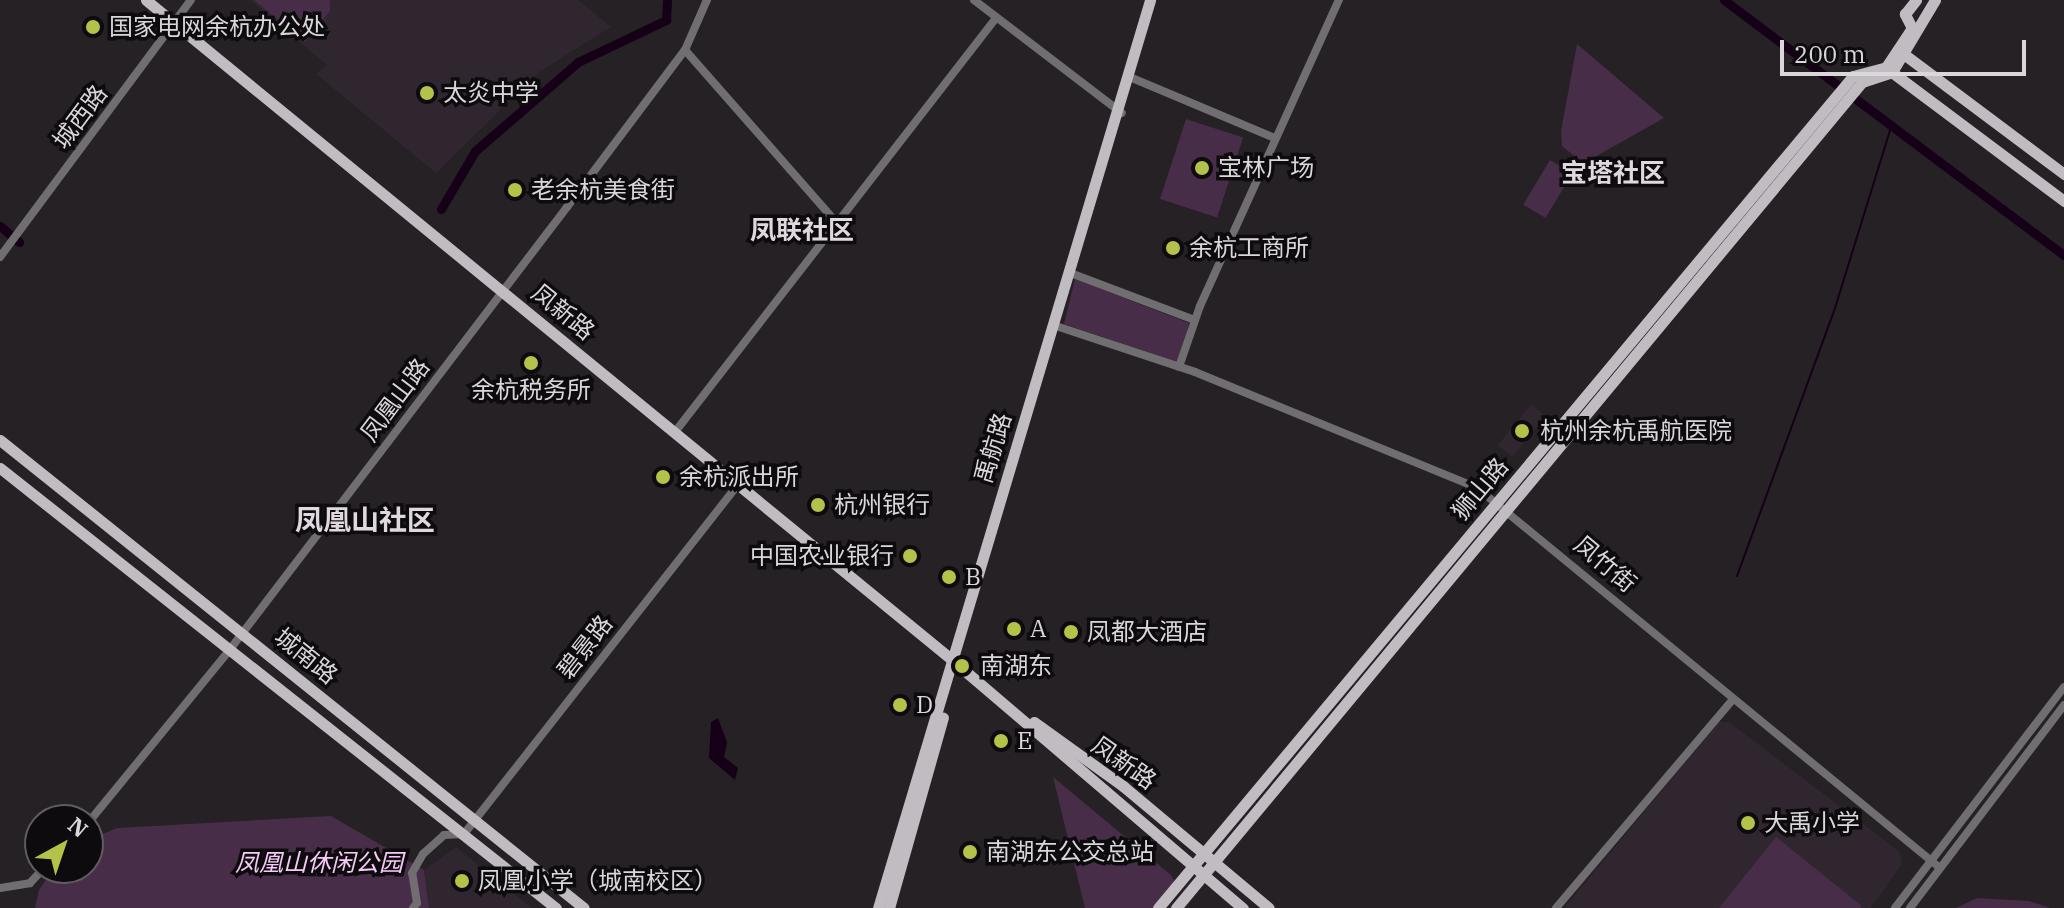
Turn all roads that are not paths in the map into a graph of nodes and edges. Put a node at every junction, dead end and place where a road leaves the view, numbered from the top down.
1 (146, 0) edge
2 (191, 0) edge
3 (707, 0) edge
4 (974, 0) edge
5 (1150, 0) edge
6 (1156, 0) edge
7 (1339, 0) edge
8 (1916, 0) edge
9 (1935, 0) edge
10 (996, 18) junction
11 (175, 23) junction
12 (685, 50) junction
13 (1902, 53) junction
14 (1889, 70) junction
15 (1132, 78) junction
16 (1119, 111) junction
17 (1275, 138) junction
18 (2064, 174) edge
19 (2064, 201) edge
20 (837, 223) junction
21 (2, 254) edge
22 (1073, 274) junction
23 (504, 291) junction
24 (1195, 320) junction
25 (1059, 327) junction
26 (1179, 367) junction
27 (675, 432) junction
28 (0, 440) edge
29 (0, 468) edge
30 (738, 484) junction
31 (1503, 506) junction
32 (243, 634) junction
33 (228, 652) junction
34 (955, 662) junction
35 (2064, 687) edge
36 (1733, 699) junction
37 (2064, 705) edge
38 (104, 806) edge
39 (475, 820) junction
40 (464, 834) junction
41 (1204, 852) junction
42 (1931, 861) junction
43 (1213, 862) junction
44 (1193, 866) junction
45 (1940, 868) junction
46 (1203, 875) junction
47 (24, 884) edge
48 (0, 888) edge
49 (413, 908) edge
50 (556, 908) edge
51 (584, 908) edge
52 (878, 908) edge
53 (889, 908) edge
54 (1158, 908) edge
55 (1176, 908) edge
56 (1243, 908) edge
57 (1269, 908) edge
58 (1556, 908) edge
59 (1895, 908) edge
60 (1910, 908) edge

1 - 11 main road, 凤新路
2 - 11 street, 城西路
3 - 12 street, 凤凰山路
4 - 10 street
5 - 16 main road, 禹航路
6 - 15 main road, 禹航路
7 - 17 street
8 - 13 main road
9 - 13 main road
10 - 16 street
10 - 20 street
11 - 21 street, 城西路
11 - 23 main road, 凤新路
12 - 20 street
12 - 23 street, 凤凰山路
13 - 14 main road
13 - 18 main road
14 - 19 main road
14 - 31 main road, 狮山路
15 - 16 main road, 禹航路
15 - 17 street
16 - 22 main road, 禹航路
16 - 34 main road, 禹航路
17 - 24 street
20 - 27 street
22 - 24 street
22 - 25 main road, 禹航路
23 - 27 main road, 凤新路
23 - 32 street, 凤凰山路
24 - 26 street
25 - 26 street, 凤竹街
25 - 34 main road, 禹航路
26 - 31 street, 凤竹街
27 - 30 main road, 凤新路
28 - 32 main road, 城南路
29 - 33 main road, 城南路
30 - 34 main road, 凤新路
30 - 39 street, 碧景路
31 - 36 street, 凤竹街
31 - 41 main road, 狮山路
31 - 43 main road, 狮山路
32 - 33 street, 凤凰山路
32 - 39 main road, 城南路
33 - 38 street, 凤凰山路
33 - 40 main road, 城南路
34 - 41 main road, 凤新路
34 - 44 main road, 凤新路
34 - 52 main road, 禹航路
34 - 53 main road, 禹航路
35 - 42 street
36 - 42 street, 凤竹街
36 - 58 street
37 - 45 street
39 - 40 street, 碧景路
39 - 51 main road, 城南路
40 - 49 street
40 - 50 main road, 城南路
41 - 43 main road, 凤新路
41 - 44 main road, 狮山路
42 - 45 street, 凤竹街
42 - 59 street
43 - 46 main road, 狮山路
43 - 57 main road, 凤新路
44 - 46 main road, 凤新路
44 - 54 main road, 狮山路
45 - 60 street
46 - 55 main road, 狮山路
46 - 56 main road, 凤新路
47 - 48 street

